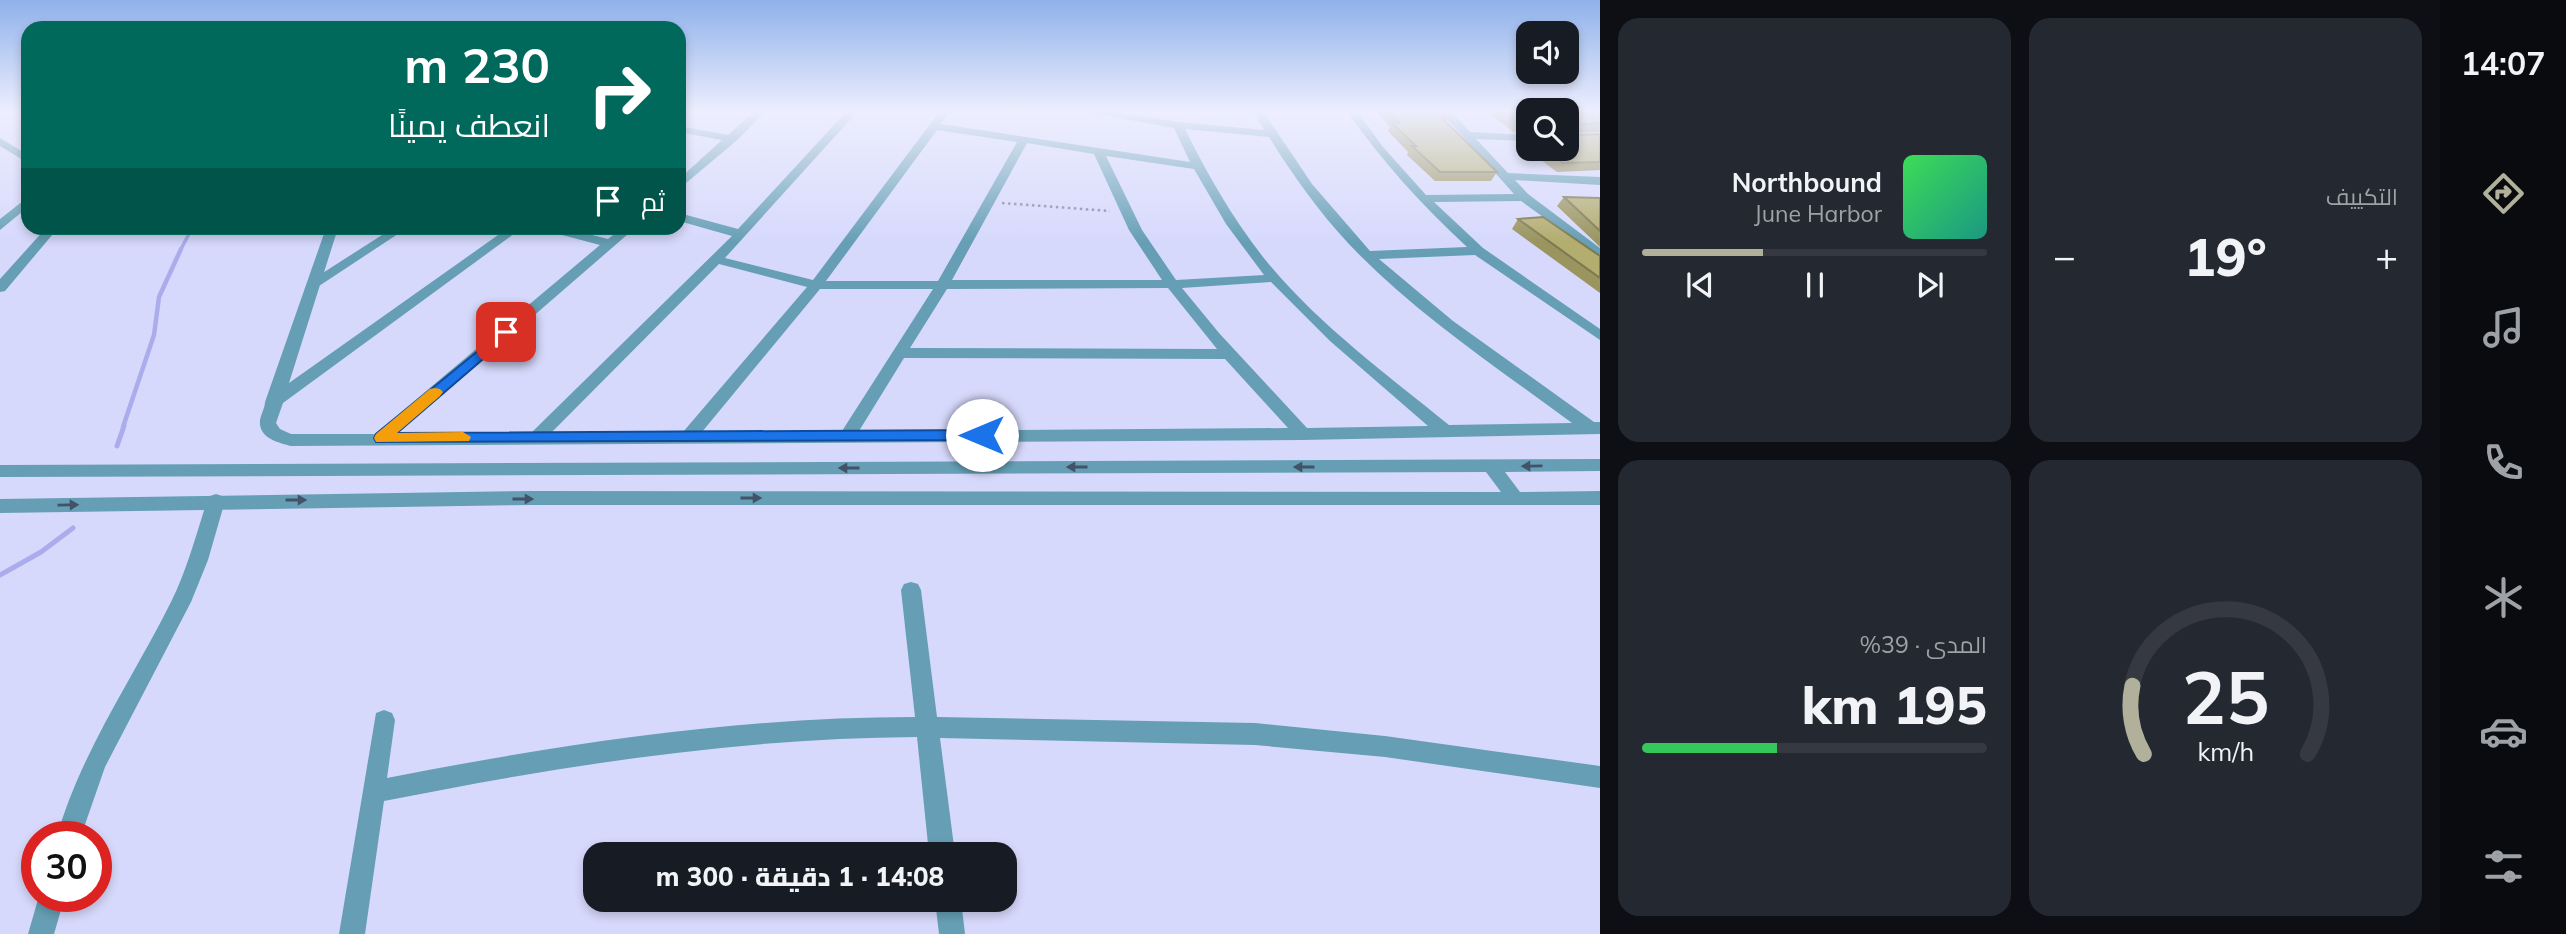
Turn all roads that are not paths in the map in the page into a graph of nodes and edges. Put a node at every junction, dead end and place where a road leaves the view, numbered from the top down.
1 (714, 155) edge
2 (813, 155) edge
3 (913, 155) edge
4 (1015, 155) edge
5 (1100, 155) edge
6 (1126, 155) edge
7 (1192, 155) edge
8 (1286, 155) edge
9 (1384, 155) edge
10 (1485, 155) edge
11 (1197, 166) junction
12 (1505, 176) junction
13 (686, 179) edge
14 (1600, 181) edge
15 (1524, 197) junction
16 (1423, 199) junction
17 (21, 207) edge
18 (686, 219) edge
19 (0, 226) edge
20 (741, 234) junction
21 (46, 235) edge
22 (330, 235) edge
23 (373, 235) edge
24 (388, 235) edge
25 (506, 235) edge
26 (577, 235) edge
27 (621, 235) edge
28 (610, 244) junction
29 (1478, 251) junction
30 (1600, 254) edge
31 (1367, 255) junction
32 (715, 259) junction
33 (317, 275) junction
34 (1274, 278) junction
35 (1170, 283) junction
36 (943, 284) junction
37 (816, 285) junction
38 (0, 288) edge
39 (1600, 336) edge
40 (900, 353) junction
41 (1229, 354) junction
42 (273, 402) junction
43 (1595, 428) edge
44 (1445, 431) junction
45 (1303, 434) junction
46 (848, 435) junction
47 (690, 436) junction
48 (537, 437) junction
49 (381, 438) junction
50 (1600, 465) edge
51 (1491, 466) junction
52 (228, 470) junction
53 (0, 471) edge
54 (1600, 498) edge
55 (1516, 499) junction
56 (216, 501) junction
57 (0, 506) edge
58 (911, 590) dead end
59 (384, 720) dead end
60 (926, 727) junction
61 (1600, 777) edge
62 (373, 792) junction
63 (74, 821) edge
64 (940, 842) edge
65 (47, 912) edge
66 (949, 912) edge
67 (41, 934) edge
68 (352, 934) edge
69 (952, 934) edge

1 - 13 street
2 - 20 street
3 - 37 street
4 - 36 street
5 - 35 street
6 - 11 street
7 - 11 street
8 - 31 street
9 - 16 street
10 - 12 street
11 - 34 street
12 - 14 street
12 - 15 street
15 - 16 street
15 - 30 street
16 - 29 street
17 - 19 street
18 - 20 street
20 - 32 street
21 - 38 street
22 - 33 street
23 - 33 street
24 - 33 street
25 - 42 street
26 - 28 street
27 - 28 street
28 - 49 street
29 - 31 street
29 - 39 street
31 - 43 street
32 - 37 street
32 - 48 street
33 - 42 street
34 - 35 street
34 - 44 street
35 - 36 street
35 - 41 street
36 - 37 street
36 - 40 street
37 - 47 street
40 - 41 street
40 - 46 street
41 - 45 street
42 - 49 street
43 - 44 street
44 - 45 street
45 - 46 street
46 - 47 street
47 - 48 street
48 - 49 street
50 -> 51 street
51 -> 52 street
51 - 55 street
52 - 53 street
52 - 56 street
54 - 55 street
56 -> 55 street
57 -> 56 street
56 - 63 street
58 - 60 street
59 - 62 street
60 - 61 street
60 - 62 street
60 - 64 street
62 - 68 street
65 - 67 street
66 - 69 street

